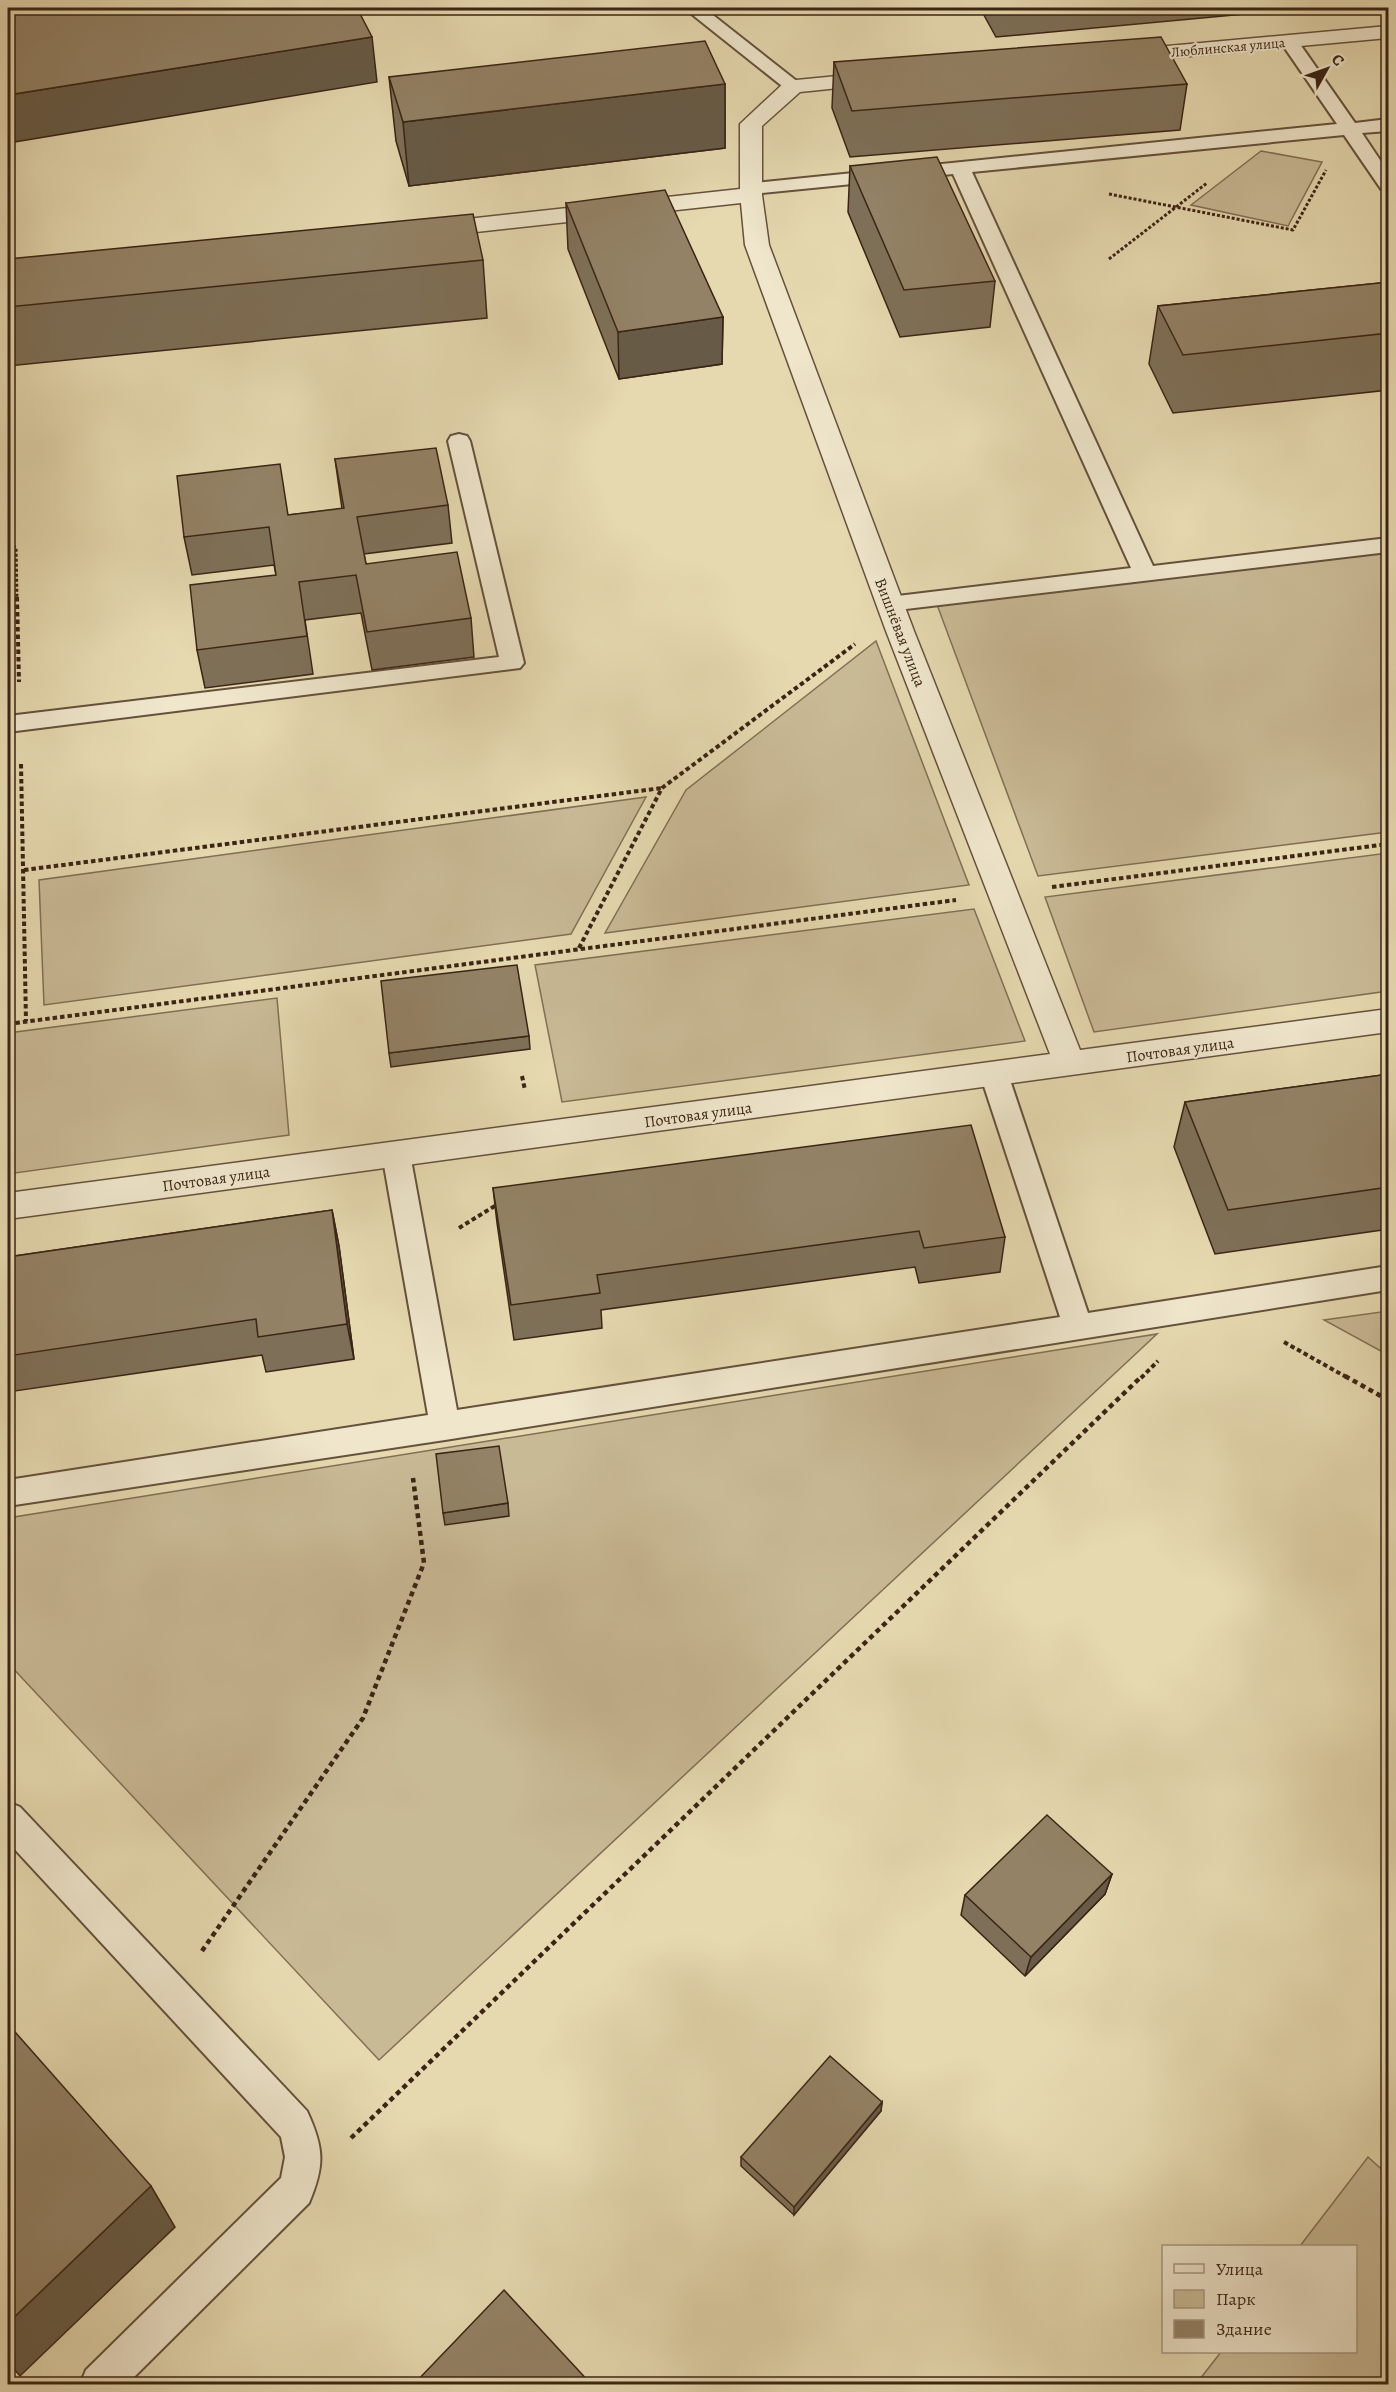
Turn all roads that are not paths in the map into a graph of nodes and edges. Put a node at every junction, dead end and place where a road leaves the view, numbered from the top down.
1 (693, 8) edge
2 (1389, 32) edge
3 (1289, 41) junction
4 (1100, 58) edge
5 (900, 76) edge
6 (794, 86) junction
7 (1389, 126) edge
8 (1348, 129) junction
9 (960, 167) junction
10 (1389, 185) edge
11 (751, 191) junction
12 (409, 232) edge
13 (459, 441) dead end
14 (1389, 545) edge
15 (1145, 573) junction
16 (892, 609) junction
17 (14, 724) edge
18 (1389, 1021) edge
19 (1070, 1064) junction
20 (994, 1074) junction
21 (396, 1154) junction
22 (8, 1206) edge
23 (1389, 1278) edge
24 (1078, 1327) junction
25 (446, 1427) junction
26 (8, 1493) edge
27 (8, 1818) edge
28 (100, 2385) edge

1 - 6 lane
2 - 3 street, Люблинская улица
3 - 4 street, Люблинская улица
3 - 8 lane
5 - 6 street
6 - 11 street
7 - 8 lane
8 - 9 lane
8 - 10 lane
9 - 11 lane
9 - 15 lane
11 - 12 street
11 - 16 street, Вишнёвая улица
13 - 17 lane
14 - 15 lane
15 - 16 lane
16 - 19 street, Вишнёвая улица
18 - 19 street, Почтовая улица
19 - 20 street, Почтовая улица
20 - 21 street, Почтовая улица
20 - 24 lane
21 - 22 street, Почтовая улица
21 - 25 lane
23 - 24 lane
24 - 25 lane
25 - 26 lane
27 - 28 lane

